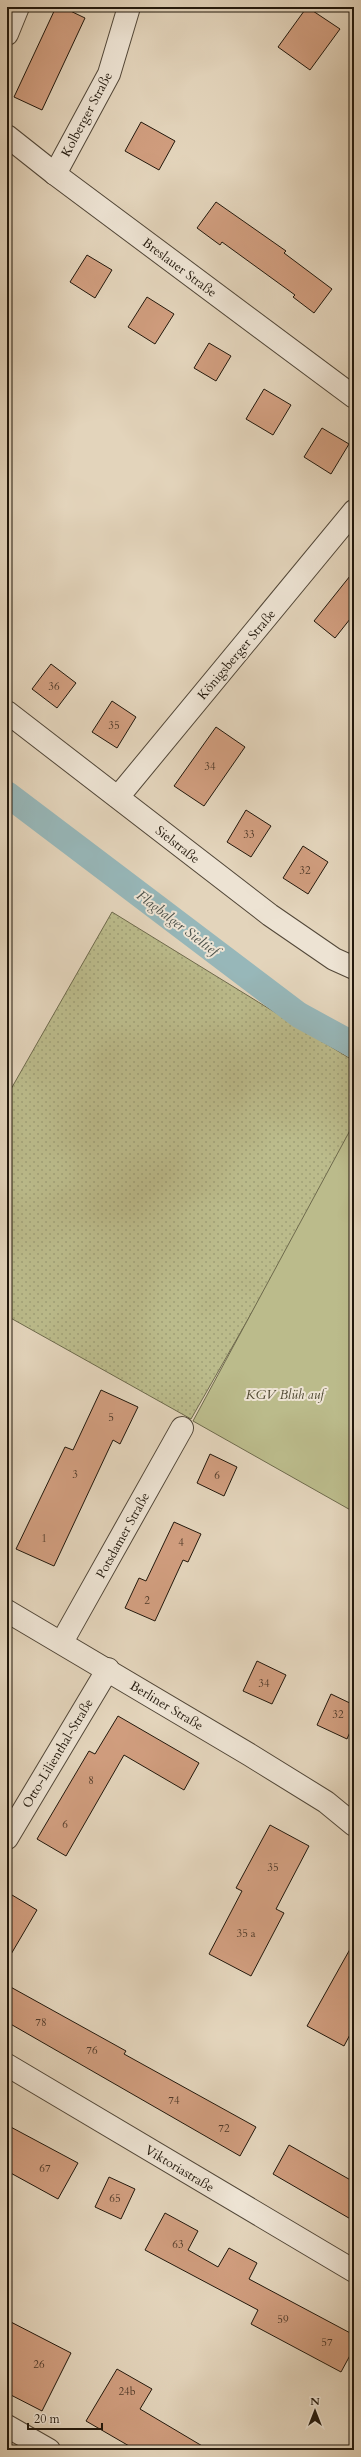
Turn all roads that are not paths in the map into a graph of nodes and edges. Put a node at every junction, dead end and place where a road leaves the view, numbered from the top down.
1 (18, 7) edge
2 (129, 7) edge
3 (7, 34) edge
4 (7, 136) edge
5 (55, 174) junction
6 (354, 397) edge
7 (354, 511) edge
8 (7, 712) edge
9 (118, 797) junction
10 (354, 968) edge
11 (182, 1428) dead end
12 (7, 1611) edge
13 (62, 1642) junction
14 (108, 1669) junction
15 (326, 1802) junction
16 (354, 1807) edge
17 (354, 1825) edge
18 (7, 1838) edge
19 (7, 2065) edge
20 (354, 2271) edge
21 (7, 2426) edge
22 (49, 2450) edge

1 - 3 street
2 - 5 street, Kolberger Straße
4 - 5 street, Breslauer Straße
5 - 6 street, Breslauer Straße
7 - 9 street, Königsberger Straße
8 - 9 street, Sielstraße
9 - 10 street, Sielstraße
11 - 13 street, Potsdamer Straße
12 - 13 street, Berliner Straße
13 - 14 street, Berliner Straße
14 - 15 street, Berliner Straße
14 - 18 street, Otto-Lilienthal-Straße
15 - 16 street, Berliner Straße
15 - 17 street, Berliner Straße
19 - 20 street, Viktoriastraße
21 - 22 street

